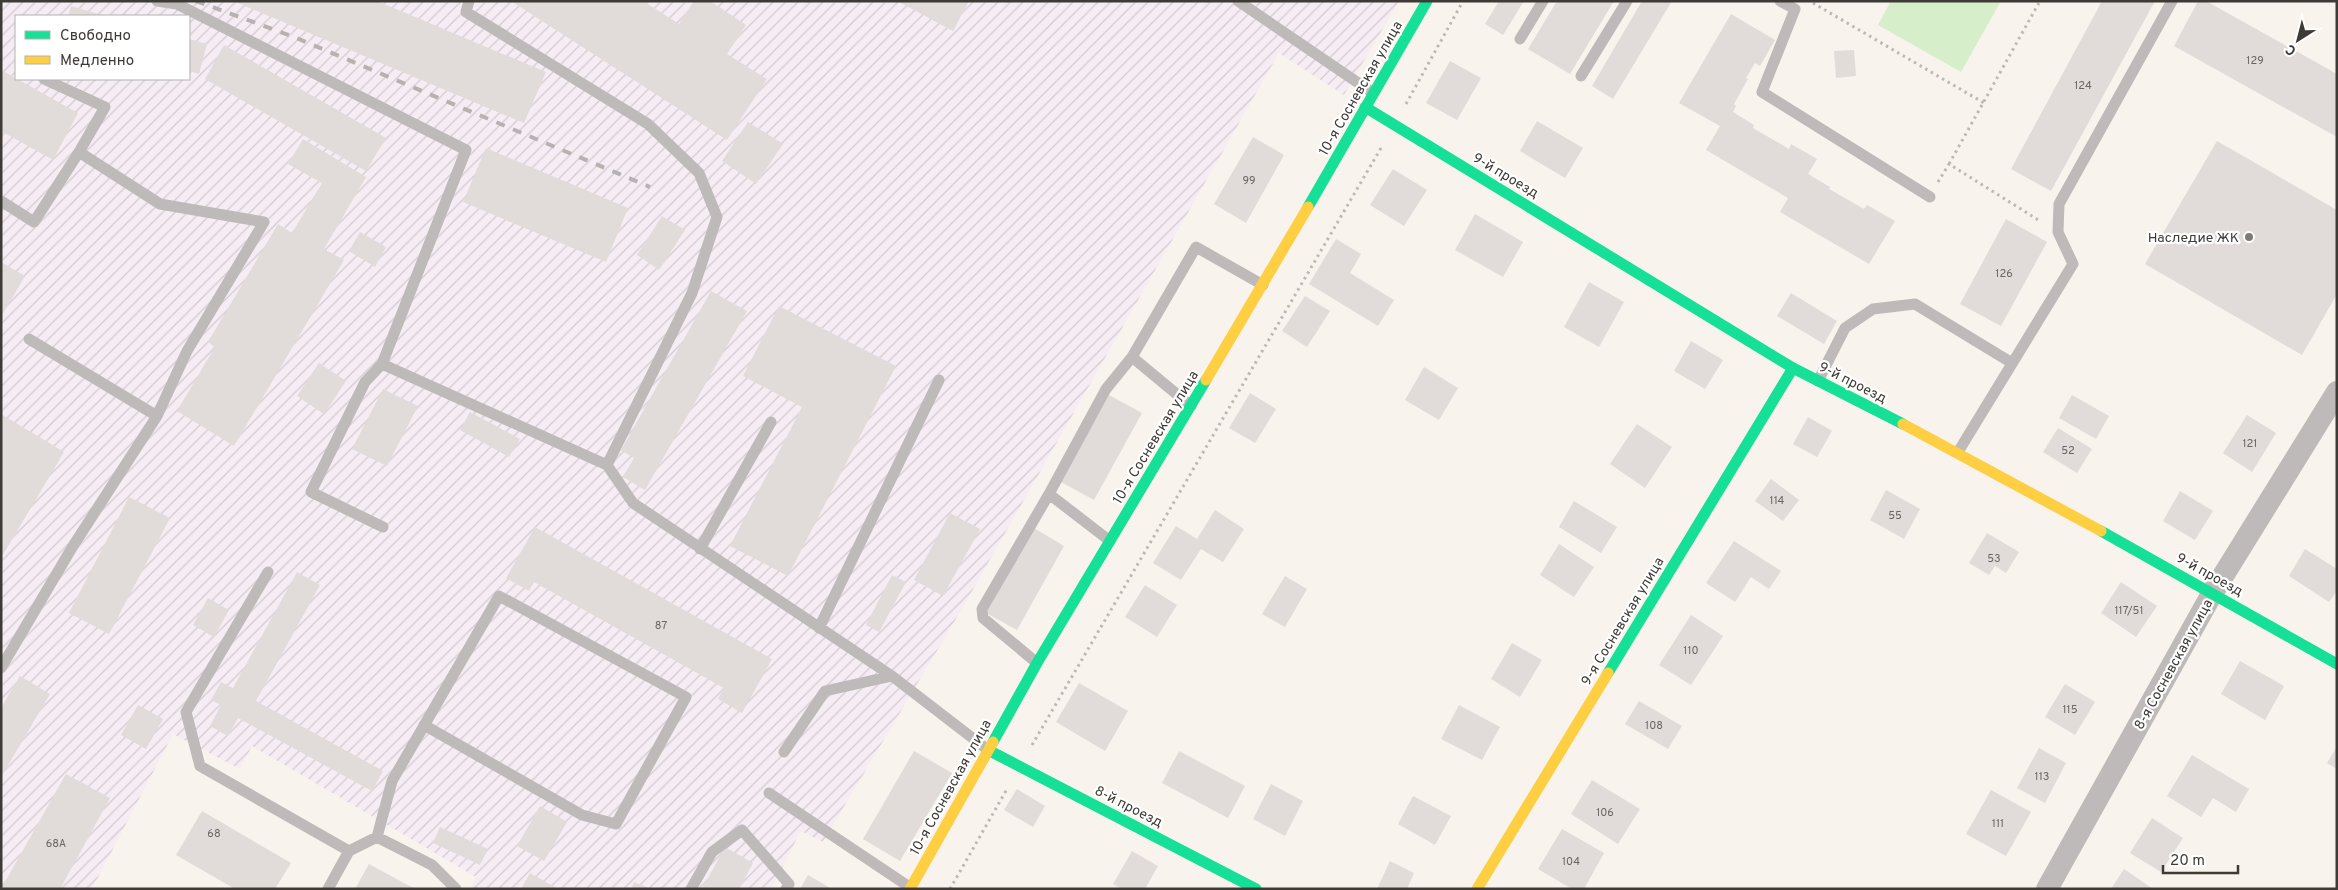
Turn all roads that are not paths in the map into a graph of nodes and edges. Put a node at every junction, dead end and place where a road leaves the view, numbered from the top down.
1 (157, 1) edge
2 (469, 1) edge
3 (1238, 1) edge
4 (1427, 1) edge
5 (1543, 1) edge
6 (1627, 1) edge
7 (1780, 1) edge
8 (2172, 1) edge
9 (177, 3) edge
10 (1797, 5) edge
11 (1520, 39) dead end
12 (1581, 76) dead end
13 (46, 80) edge
14 (1373, 93) junction
15 (1366, 107) junction
16 (78, 152) junction
17 (1930, 197) road end
18 (1, 201) edge
19 (1264, 285) junction
20 (29, 339) dead end
21 (1132, 357) junction
22 (2012, 363) junction
23 (382, 364) junction
24 (1793, 368) junction
25 (939, 380) dead end
26 (1818, 381) junction
27 (2337, 392) edge
28 (1191, 406) junction
29 (157, 416) junction
30 (772, 422) dead end
31 (1958, 452) junction
32 (607, 465) junction
33 (1049, 494) junction
34 (383, 527) dead end
35 (1110, 541) junction
36 (700, 549) junction
37 (268, 572) dead end
38 (2213, 592) junction
39 (819, 628) junction
40 (1037, 663) junction
41 (2337, 664) edge
42 (1, 668) edge
43 (892, 676) junction
44 (424, 724) junction
45 (988, 750) junction
46 (784, 752) dead end
47 (769, 793) dead end
48 (376, 837) junction
49 (349, 851) junction
50 (911, 888) edge
51 (328, 889) edge
52 (456, 889) edge
53 (691, 889) edge
54 (786, 889) edge
55 (1256, 889) edge
56 (1477, 889) edge
57 (2048, 889) edge

1 - 9 lane
2 - 32 lane
3 - 14 lane
4 - 14 street, 10-я Сосневская улица
5 - 11 lane
6 - 12 lane
7 - 10 lane
8 - 22 lane
9 - 23 lane
10 - 17 lane
13 - 16 lane
14 - 15 street, 10-я Сосневская улица
15 - 19 street, 10-я Сосневская улица
15 - 24 street, 9-й проезд
16 - 18 lane
16 - 29 lane
19 - 21 lane
19 - 28 street, 10-я Сосневская улица
20 - 29 lane
21 - 28 lane
21 - 33 lane
22 - 26 lane
22 - 31 lane
23 - 32 lane
23 - 34 lane
24 - 26 street, 9-й проезд
24 - 56 street, 9-я Сосневская улица
25 - 39 lane
26 - 31 street, 9-й проезд
27 - 38 street, 8-я Сосневская улица
28 - 35 street, 10-я Сосневская улица
29 - 42 lane
30 - 36 lane
31 - 38 street, 9-й проезд
32 - 36 lane
33 - 35 lane
33 - 40 lane
35 - 40 street, 10-я Сосневская улица
36 - 39 lane
37 - 49 lane
38 - 41 street, 9-й проезд
38 - 57 street, 8-я Сосневская улица
39 - 43 lane
40 - 45 street, 10-я Сосневская улица
43 - 45 lane
43 - 46 lane
44 - 44 lane
44 - 48 lane
45 - 50 street, 10-я Сосневская улица
45 - 55 street, 8-й проезд
47 - 50 lane
48 - 49 lane
48 - 52 lane
49 - 51 lane
53 - 54 lane

